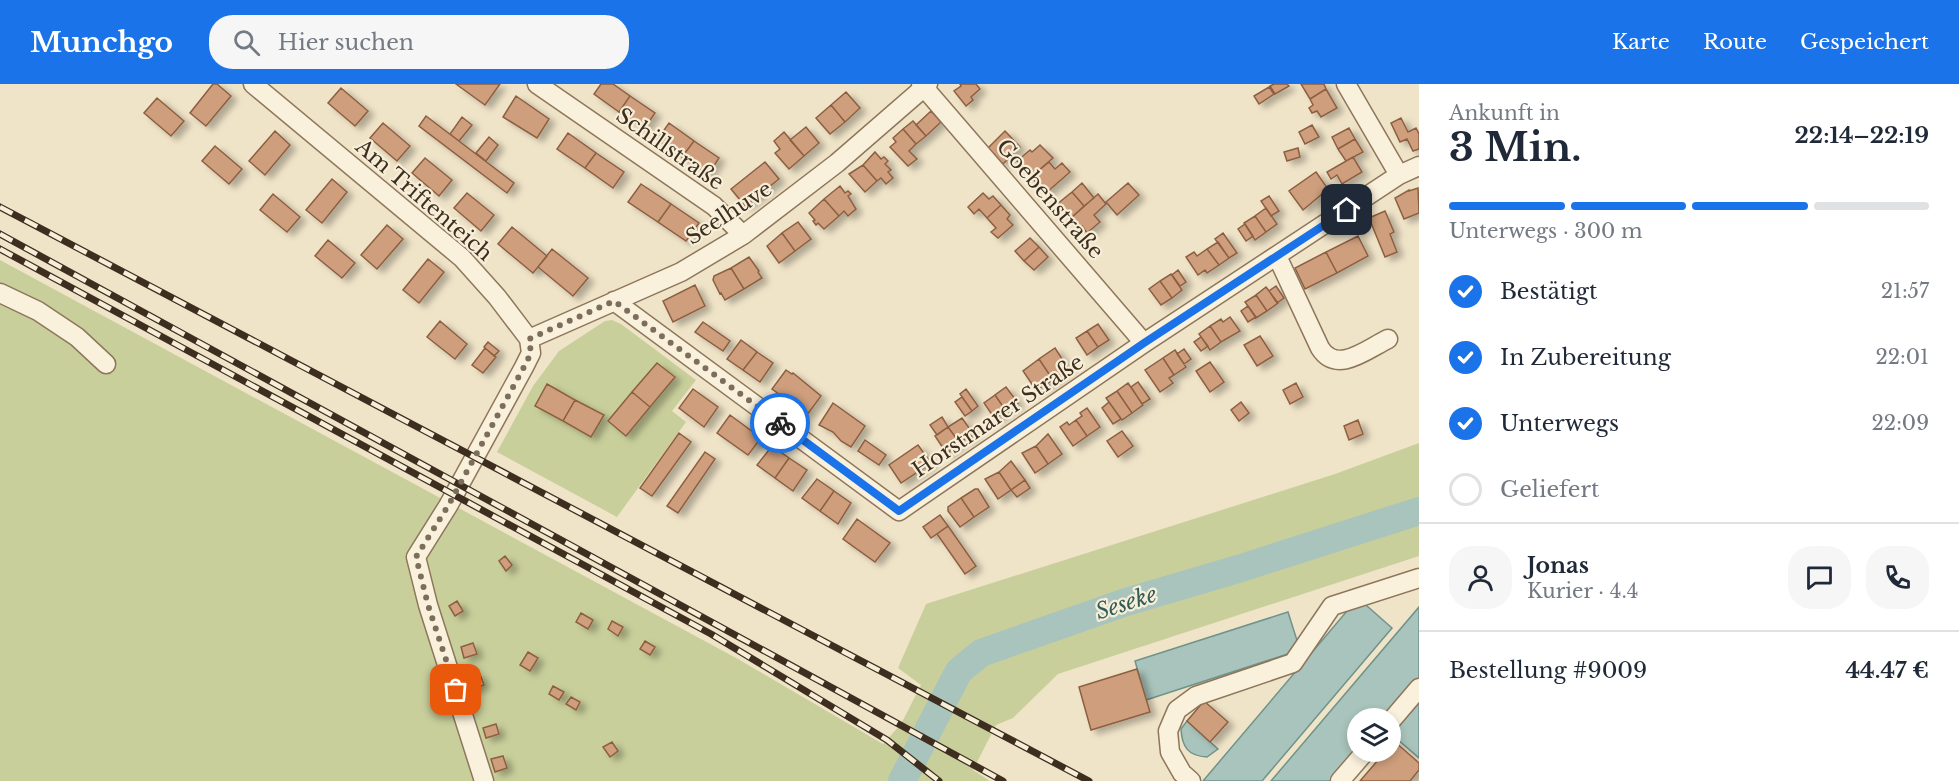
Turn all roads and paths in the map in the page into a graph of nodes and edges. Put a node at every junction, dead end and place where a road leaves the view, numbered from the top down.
1 (253, 84) edge
2 (537, 84) edge
3 (1346, 84) edge
4 (925, 85) edge
5 (1419, 166) edge
6 (1399, 176) junction
7 (743, 235) junction
8 (1277, 256) junction
9 (0, 293) edge
10 (614, 301) junction
11 (529, 339) junction
12 (1388, 339) dead end
13 (1144, 343) junction
14 (106, 364) dead end
15 (1419, 578) edge
16 (1419, 688) edge
17 (1401, 709) edge
18 (1356, 762) edge
19 (484, 781) edge
20 (1191, 781) edge
21 (1340, 781) edge

1 - 11 street, Am Triftenteich
2 - 7 street, Schillstraße
3 - 6 street
4 - 7 street, Seelhuve
4 - 13 street, Goebenstraße
5 - 6 street, Horstmarer Straße
6 - 8 street, Horstmarer Straße
7 - 10 street, Seelhuve
8 - 12 street
8 - 13 street, Horstmarer Straße
9 - 14 street
10 - 11 street, Seelhuve
10 - 13 street, Horstmarer Straße
11 - 19 street
15 - 20 street
16 - 17 street
18 - 21 street

